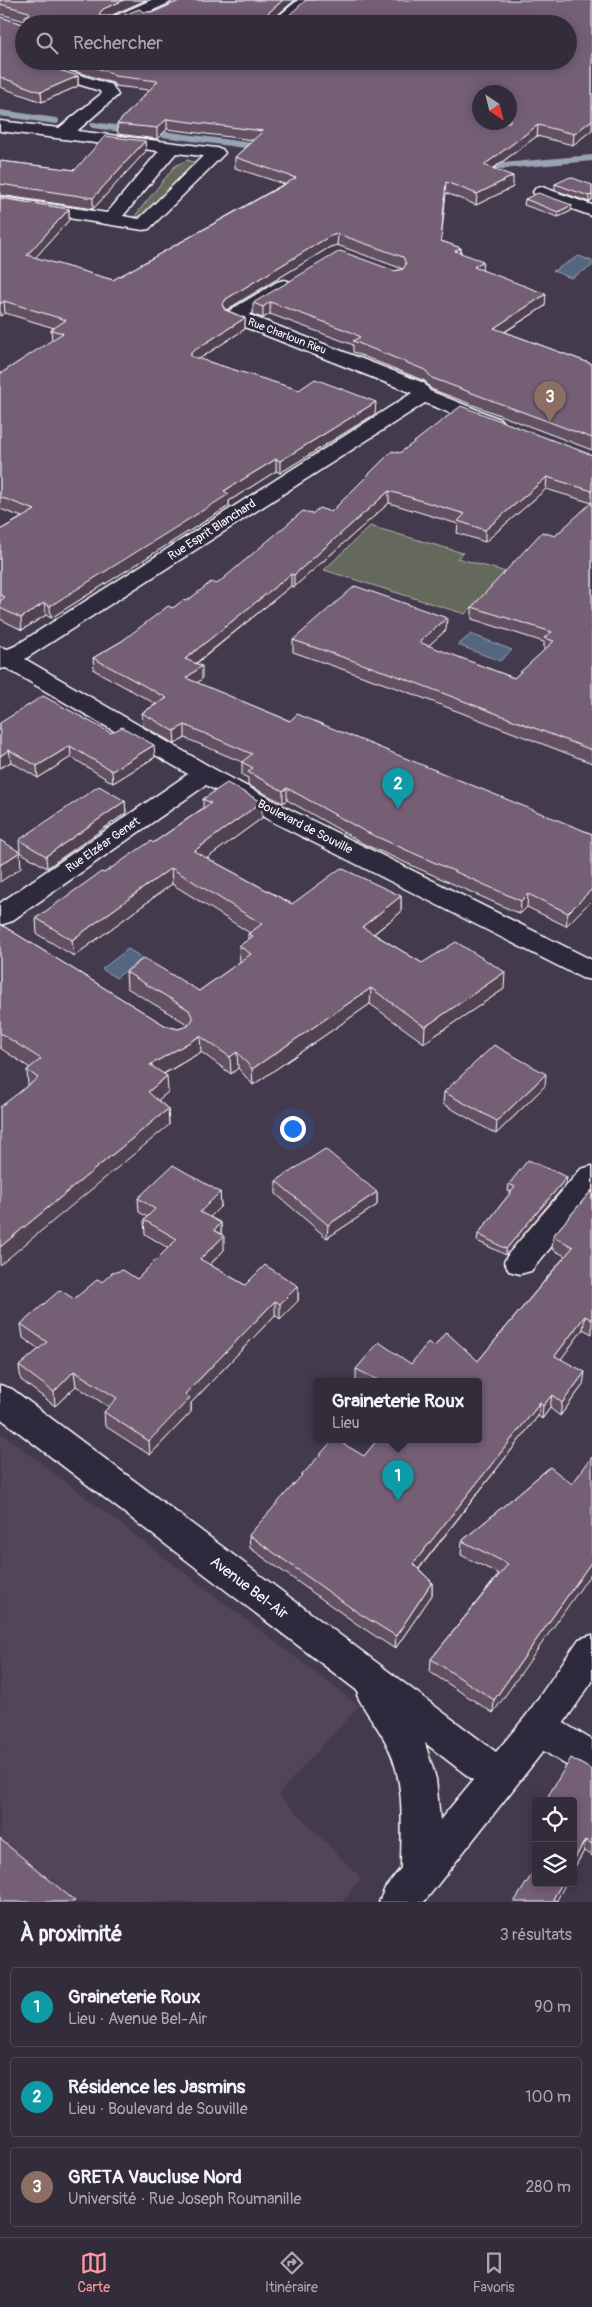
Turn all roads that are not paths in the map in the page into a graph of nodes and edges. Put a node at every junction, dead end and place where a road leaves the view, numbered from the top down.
1 (306, 0) edge
2 (171, 2) edge
3 (134, 15) edge
4 (149, 15) edge
5 (288, 15) edge
6 (57, 70) edge
7 (0, 126) edge
8 (64, 133) junction
9 (171, 148) junction
10 (542, 192) edge
11 (0, 202) edge
12 (592, 211) edge
13 (111, 219) junction
14 (298, 278) edge
15 (422, 395) junction
16 (514, 431) edge
17 (2, 658) edge
18 (205, 774) junction
19 (6, 926) edge
20 (592, 971) edge
21 (592, 1177) edge
22 (520, 1262) dead end
23 (0, 1399) edge
24 (592, 1651) edge
25 (359, 1671) junction
26 (539, 1728) junction
27 (592, 1761) edge
28 (499, 1777) junction
29 (410, 1888) edge

1 - 5 street
2 - 3 street
2 - 4 street
6 - 8 street
7 - 8 street
8 - 9 street
9 - 13 street
9 - 13 street
10 - 12 street
11 - 13 street
14 - 15 street, Rue Charloun Rieu
15 - 16 street
15 - 17 street, Rue Esprit Blanchard
17 - 18 street, Boulevard de Souville
18 - 19 street, Rue Elzéar Genet
18 - 20 street, Boulevard de Souville
21 - 22 street
23 - 25 street, Avenue Bel-Air
24 - 26 street
25 - 28 street, Avenue Bel-Air
25 - 29 street
26 - 27 street
26 - 28 street
28 - 29 street

